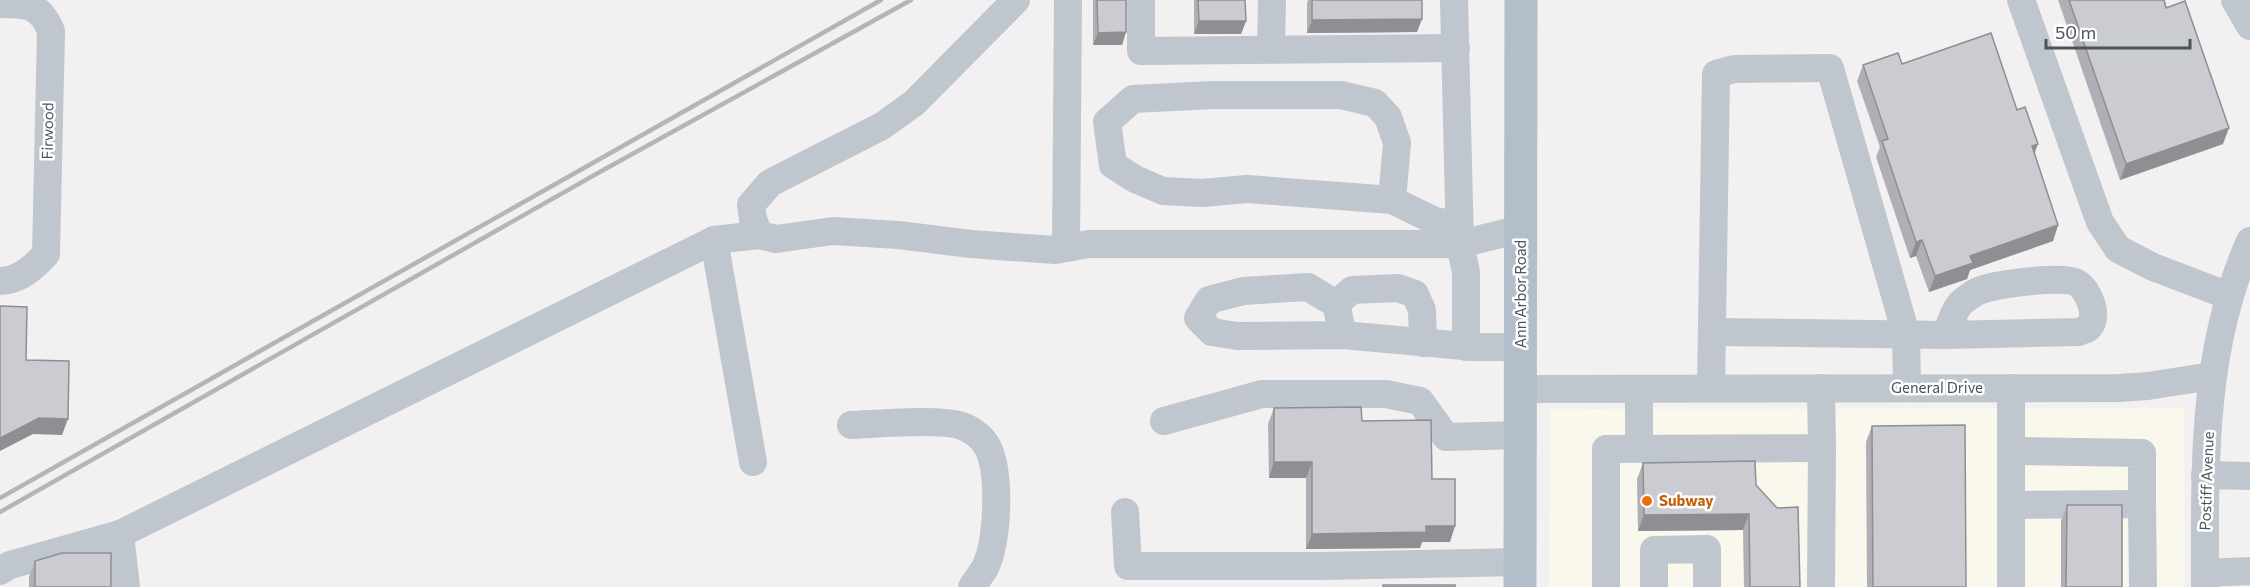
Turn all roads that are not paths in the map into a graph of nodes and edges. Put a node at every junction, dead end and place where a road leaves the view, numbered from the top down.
1 (1016, 0) edge
2 (1068, 0) edge
3 (1142, 0) edge
4 (1272, 0) edge
5 (1455, 0) edge
6 (1521, 0) edge
7 (2021, 0) edge
8 (2235, 0) edge
9 (0, 4) edge
10 (2250, 26) edge
11 (1456, 48) junction
12 (1271, 50) junction
13 (1392, 200) junction
14 (1521, 229) junction
15 (1460, 234) junction
16 (759, 235) junction
17 (714, 240) junction
18 (2250, 241) edge
19 (1066, 248) junction
20 (0, 281) edge
21 (2238, 284) edge
22 (1336, 304) junction
23 (1712, 332) junction
24 (1906, 334) junction
25 (1343, 335) junction
26 (1946, 335) dead end
27 (1423, 343) junction
28 (1466, 346) junction
29 (1521, 347) junction
30 (2212, 376) junction
31 (1639, 388) junction
32 (1711, 388) junction
33 (1821, 388) junction
34 (1907, 388) junction
35 (2011, 388) junction
36 (1521, 389) junction
37 (1164, 421) dead end
38 (851, 425) dead end
39 (1521, 435) junction
40 (1822, 448) junction
41 (1639, 449) junction
42 (2011, 451) junction
43 (753, 462) dead end
44 (2205, 476) junction
45 (2250, 476) edge
46 (2142, 504) junction
47 (2011, 505) junction
48 (1125, 513) dead end
49 (120, 534) junction
50 (0, 571) edge
51 (2250, 571) edge
52 (1520, 575) edge
53 (2205, 580) edge
54 (126, 587) edge
55 (972, 587) edge
56 (1606, 587) edge
57 (1654, 587) edge
58 (1707, 587) edge
59 (1821, 587) edge
60 (2011, 587) edge
61 (2143, 587) edge

1 - 16 street
2 - 19 street
3 - 12 street
4 - 12 street
5 - 11 street
6 - 14 main road, Ann Arbor Road
7 - 21 street
8 - 10 street
9 - 20 street, Firwood
11 - 12 street
11 - 15 street
13 - 13 street
13 - 15 street
14 - 15 street
14 - 29 main road, Ann Arbor Road
15 - 19 street
15 - 28 street
16 - 17 street
16 - 19 street
17 - 43 street
17 - 49 street
18 - 21 street
21 - 30 street
22 - 25 street
22 - 25 street
22 - 27 street
23 - 24 street
23 - 24 street
23 - 32 street
24 - 26 street
24 - 34 street
25 - 27 street
27 - 28 street
28 - 29 street
29 - 36 main road, Ann Arbor Road
30 - 35 street, General Drive
30 - 44 street, Postiff Avenue
31 - 32 street, General Drive
31 - 36 street, General Drive
31 - 41 street
32 - 33 street, General Drive
33 - 34 street, General Drive
33 - 40 street
34 - 35 street, General Drive
35 - 42 street
36 - 39 main road, Ann Arbor Road
37 - 39 street
38 - 55 street
39 - 52 main road, Ann Arbor Road
40 - 41 street
40 - 59 street
41 - 56 street
42 - 46 street
42 - 47 street
44 - 45 street
44 - 53 street, Postiff Avenue
46 - 47 street
46 - 61 street
47 - 60 street
48 - 52 street
49 - 50 street
49 - 54 street
51 - 53 street
57 - 58 street

